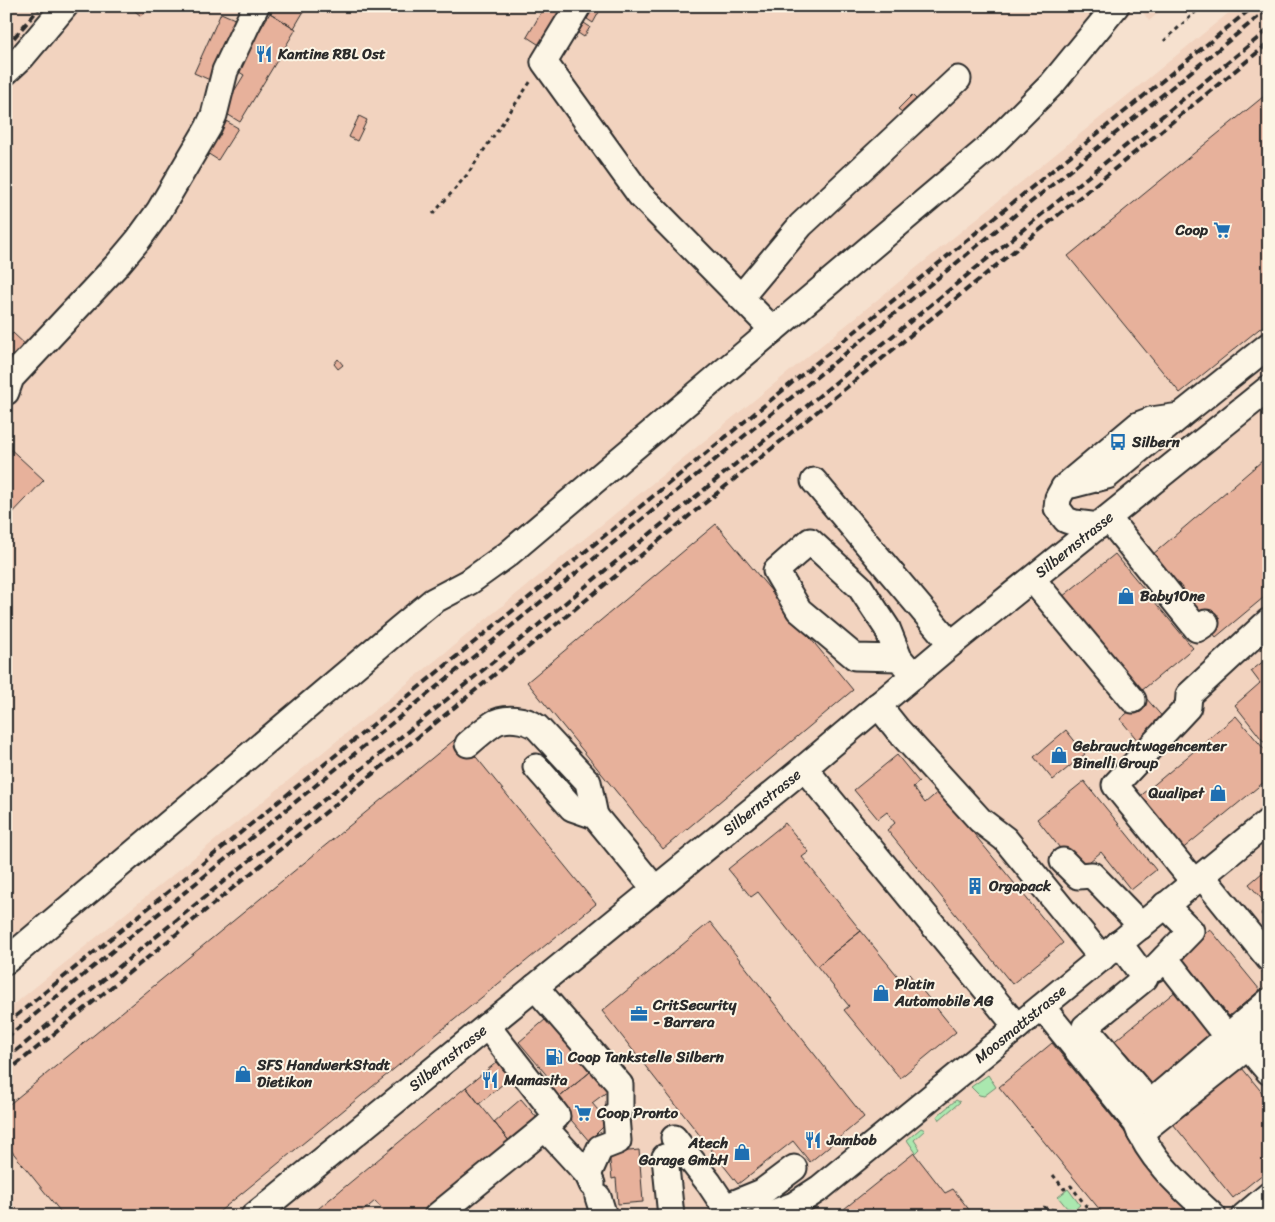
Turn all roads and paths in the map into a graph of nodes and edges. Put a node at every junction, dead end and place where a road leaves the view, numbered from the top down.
1 (65, 6) edge
2 (256, 6) edge
3 (578, 6) edge
4 (1116, 6) edge
5 (1202, 6) edge
6 (1164, 41) dead end
7 (544, 62) junction
8 (6, 72) edge
9 (958, 79) dead end
10 (433, 214) dead end
11 (740, 297) junction
12 (773, 330) junction
13 (1269, 345) edge
14 (1269, 388) edge
15 (6, 392) edge
16 (814, 481) dead end
17 (1104, 522) junction
18 (1033, 580) junction
19 (1269, 621) edge
20 (1206, 623) dead end
21 (952, 644) junction
22 (906, 667) junction
23 (1133, 700) dead end
24 (878, 705) junction
25 (468, 744) dead end
26 (536, 768) dead end
27 (804, 768) junction
28 (595, 816) junction
29 (1269, 821) edge
30 (1063, 861) dead end
31 (1198, 879) junction
32 (655, 889) junction
33 (1165, 906) junction
34 (1140, 927) junction
35 (1111, 950) junction
36 (1165, 958) junction
37 (1269, 959) edge
38 (6, 961) edge
39 (1145, 978) junction
40 (535, 987) junction
41 (1269, 1001) edge
42 (1042, 1007) junction
43 (486, 1026) junction
44 (1017, 1027) junction
45 (1269, 1030) edge
46 (1238, 1042) junction
47 (1269, 1072) edge
48 (546, 1128) junction
49 (1140, 1133) junction
50 (794, 1168) dead end
51 (1054, 1175) dead end
52 (596, 1193) edge
53 (1269, 1195) edge
54 (1043, 1207) dead end
55 (795, 1210) edge
56 (728, 1211) edge
57 (1085, 1215) edge
58 (254, 1216) edge
59 (437, 1216) edge
60 (671, 1216) edge
61 (765, 1216) edge
62 (1213, 1216) edge
63 (1244, 1216) edge

1 - 8 street
2 - 15 street
3 - 7 street
4 - 12 street
5 - 6 path
7 - 10 path
7 - 11 street
9 - 11 street
11 - 12 street
12 - 38 street
13 - 17 street
14 - 17 street, Silbernstrasse
16 - 21 street
17 - 18 street, Silbernstrasse
17 - 20 street
18 - 21 street, Silbernstrasse
18 - 23 street
19 - 31 street
21 - 22 street, Silbernstrasse
22 - 22 street
22 - 24 street, Silbernstrasse
24 - 27 street, Silbernstrasse
24 - 35 street
25 - 28 street
26 - 28 street
27 - 32 street, Silbernstrasse
27 - 44 street
28 - 32 street
29 - 31 street, Moosmattstrasse
30 - 34 street
31 - 33 street, Moosmattstrasse
31 - 37 street
32 - 40 street, Silbernstrasse
33 - 34 street, Moosmattstrasse
33 - 36 street
34 - 35 street, Moosmattstrasse
35 - 39 street
35 - 42 street, Moosmattstrasse
36 - 39 street
36 - 46 street
39 - 46 street
40 - 43 street, Silbernstrasse
40 - 52 street
41 - 46 street
42 - 44 street, Moosmattstrasse
42 - 49 street
43 - 48 street
43 - 58 street, Silbernstrasse
44 - 55 street, Moosmattstrasse
45 - 46 street
46 - 47 street
46 - 49 street
48 - 52 street
48 - 59 street
49 - 62 street
50 - 56 street
51 - 57 path
53 - 63 street
54 - 57 path
55 - 61 street, Moosmattstrasse
56 - 60 street

